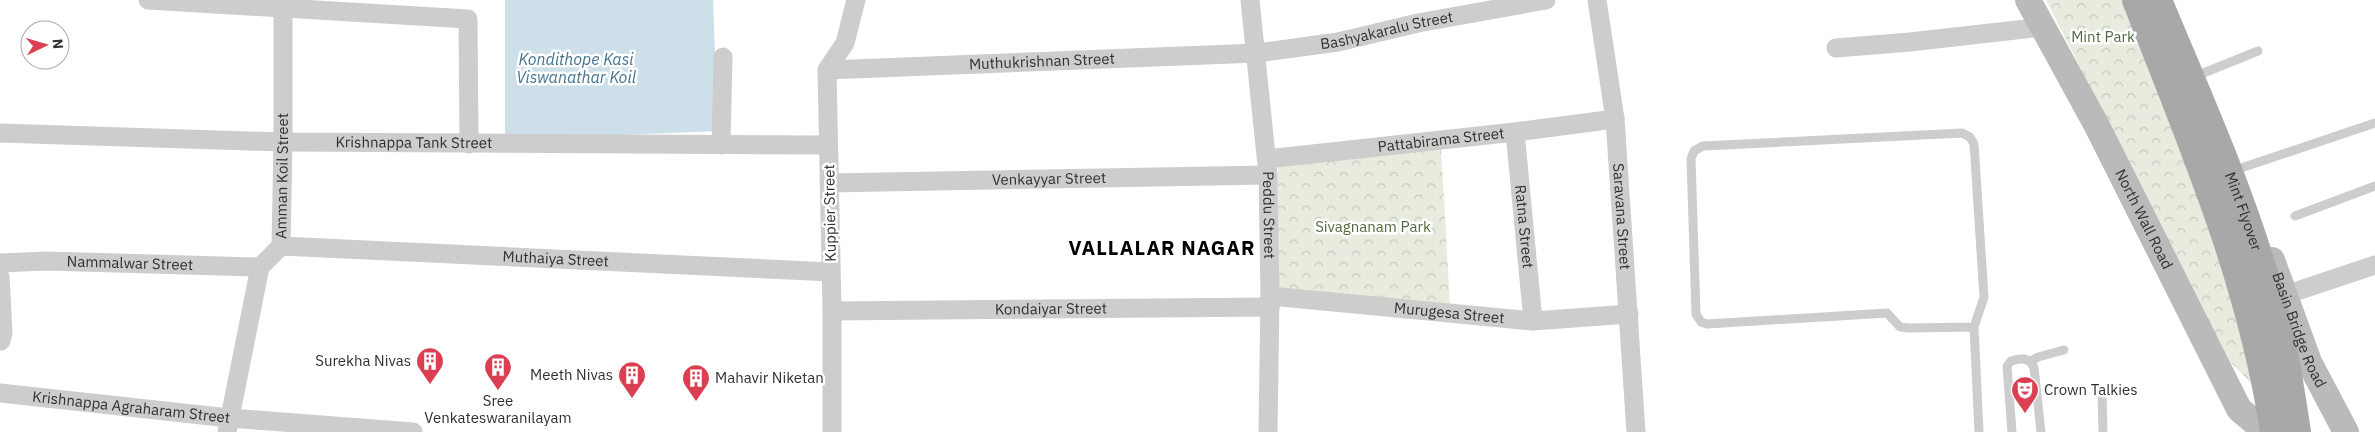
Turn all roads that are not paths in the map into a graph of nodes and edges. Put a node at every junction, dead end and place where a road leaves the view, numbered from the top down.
1 (148, 0) edge
2 (856, 0) edge
3 (1250, 0) edge
4 (1546, 0) edge
5 (1596, 0) edge
6 (2028, 0) edge
7 (2136, 0) edge
8 (2158, 0) edge
9 (2172, 0) edge
10 (283, 4) edge
11 (2043, 27) junction
12 (1836, 48) dead end
13 (2258, 52) dead end
14 (1257, 53) junction
15 (722, 57) dead end
16 (827, 70) junction
17 (2201, 74) junction
18 (1615, 119) junction
19 (2375, 123) edge
20 (1515, 132) junction
21 (0, 133) edge
22 (283, 142) junction
23 (469, 144) junction
24 (721, 145) junction
25 (828, 145) junction
26 (1268, 167) junction
27 (2238, 169) junction
28 (829, 183) junction
29 (2375, 186) edge
30 (2295, 216) dead end
31 (281, 246) junction
32 (0, 263) edge
33 (2375, 265) edge
34 (260, 267) junction
35 (831, 272) junction
36 (0, 277) edge
37 (2285, 295) junction
38 (1270, 302) junction
39 (832, 311) junction
40 (1630, 314) junction
41 (1533, 321) junction
42 (1974, 328) junction
43 (1, 341) edge
44 (2064, 350) dead end
45 (2031, 361) junction
46 (2309, 362) junction
47 (0, 393) edge
48 (2102, 394) dead end
49 (2239, 408) junction
50 (228, 425) edge
51 (1631, 431) edge
52 (413, 432) edge
53 (832, 432) edge
54 (1268, 432) edge
55 (1980, 432) edge
56 (2012, 432) edge
57 (2041, 432) edge
58 (2103, 432) edge
59 (2266, 432) edge
60 (2274, 432) edge
61 (2297, 432) edge
62 (2346, 432) edge

1 - 10 street
2 - 16 street
3 - 14 street, Peddu Street
4 - 14 street, Bashyakaralu Street
5 - 18 street, Saravana Street
6 - 11 main road, North Wall Road
7 - 60 main road, Mint Flyover, bridge
8 - 61 main road, Mint Flyover, bridge
9 - 17 main road, Basin Bridge Road
10 - 22 street, Amman Koil Street
10 - 23 street
11 - 12 street
11 - 49 main road, North Wall Road
13 - 17 lane
14 - 16 street, Muthukrishnan Street
14 - 26 street, Peddu Street
15 - 24 street
16 - 25 street, Kuppier Street
17 - 27 main road, Basin Bridge Road
18 - 20 street, Pattabirama Street
18 - 40 street, Saravana Street
19 - 27 lane
20 - 26 street, Pattabirama Street
20 - 41 street, Ratna Street
21 - 22 street, Krishnappa Tank Street
22 - 23 street, Krishnappa Tank Street
22 - 31 street, Amman Koil Street
23 - 24 street, Krishnappa Tank Street
24 - 25 street, Krishnappa Tank Street
25 - 28 street, Kuppier Street
26 - 28 street, Venkayyar Street
26 - 38 street, Peddu Street
27 - 37 main road, Basin Bridge Road
28 - 35 street, Kuppier Street
29 - 30 lane
31 - 34 street, Amman Koil Street
31 - 35 street, Muthaiya Street
32 - 34 street, Nammalwar Street
33 - 37 street
34 - 50 street
35 - 39 street, Kuppier Street
36 - 43 street
37 - 46 main road, Basin Bridge Road
38 - 39 street, Kondaiyar Street
38 - 41 street, Murugesa Street
38 - 54 street, Peddu Street
39 - 53 street, Kuppier Street
40 - 41 street, Murugesa Street
40 - 51 street, Saravana Street
42 - 42 lane
42 - 55 lane
44 - 45 lane
45 - 56 lane
45 - 57 lane
46 - 49 main road
46 - 62 main road, Basin Bridge Road
47 - 50 street, Krishnappa Agraharam Street
48 - 58 lane
49 - 59 main road, North Wall Road
50 - 52 street, Krishnappa Agraharam Street

